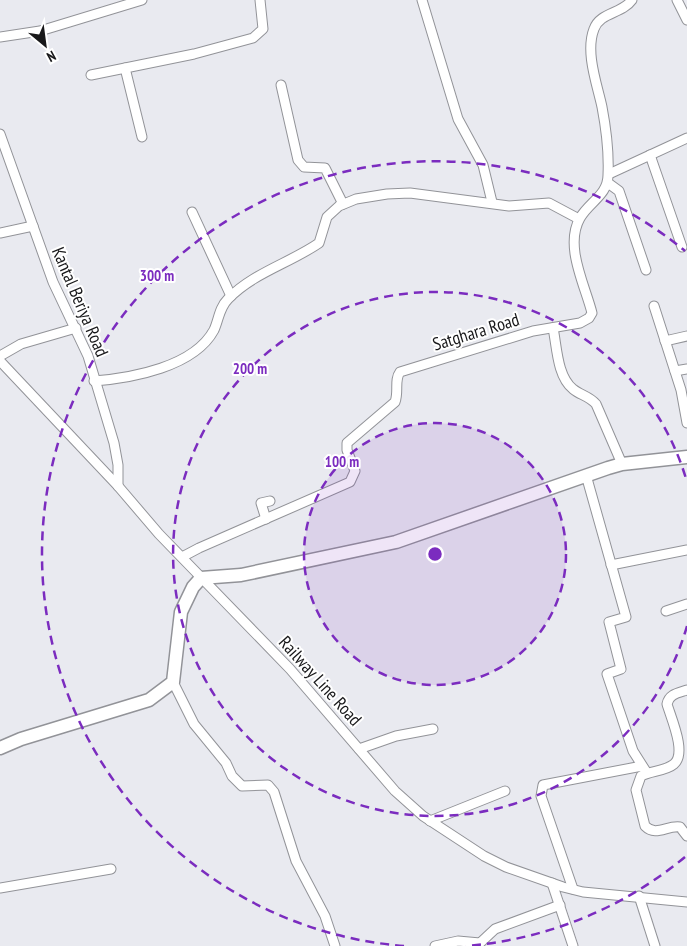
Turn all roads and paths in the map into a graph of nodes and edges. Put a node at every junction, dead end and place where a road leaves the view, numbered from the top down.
1 (142, 0) edge
2 (260, 0) edge
3 (424, 0) edge
4 (632, 0) edge
5 (677, 0) edge
6 (687, 20) edge
7 (0, 37) edge
8 (125, 68) junction
9 (91, 76) dead end
10 (281, 85) dead end
11 (142, 137) dead end
12 (687, 138) edge
13 (1, 139) edge
14 (650, 155) junction
15 (608, 178) junction
16 (492, 202) junction
17 (343, 204) junction
18 (192, 212) dead end
19 (579, 219) junction
20 (33, 226) junction
21 (0, 233) edge
22 (682, 247) dead end
23 (646, 270) dead end
24 (231, 296) junction
25 (654, 306) dead end
26 (76, 328) junction
27 (553, 328) junction
28 (687, 336) edge
29 (665, 340) junction
30 (0, 356) edge
31 (0, 361) edge
32 (687, 369) edge
33 (675, 371) junction
34 (94, 380) junction
35 (686, 410) edge
36 (687, 423) edge
37 (687, 457) edge
38 (622, 464) junction
39 (586, 475) junction
40 (118, 486) junction
41 (270, 501) dead end
42 (266, 519) junction
43 (687, 550) edge
44 (182, 557) junction
45 (611, 565) junction
46 (201, 578) junction
47 (687, 604) edge
48 (666, 611) dead end
49 (173, 682) junction
50 (687, 690) edge
51 (433, 729) dead end
52 (0, 748) edge
53 (359, 749) junction
54 (644, 769) junction
55 (505, 791) dead end
56 (430, 821) junction
57 (687, 836) edge
58 (111, 869) dead end
59 (552, 883) junction
60 (0, 888) edge
61 (573, 890) junction
62 (640, 896) junction
63 (687, 902) edge
64 (560, 905) junction
65 (335, 946) edge
66 (435, 946) edge
67 (573, 946) edge
68 (654, 946) edge

1 - 7 street
2 - 8 street
3 - 16 street
4 - 15 street
5 - 6 street
8 - 9 street
8 - 11 street
10 - 17 street
12 - 14 street
13 - 20 street, Kantal Beriya Road
14 - 15 street
14 - 22 street
15 - 19 street
15 - 23 street
16 - 17 street
16 - 19 street
17 - 24 street
18 - 24 street
19 - 27 street, Satghara Road
20 - 21 street
20 - 26 street, Kantal Beriya Road
24 - 34 street
25 - 29 street
26 - 30 street
26 - 34 street, Kantal Beriya Road
27 - 38 street
27 - 42 street, Satghara Road
28 - 29 street
29 - 33 street
31 - 40 street, Railway Line Road
32 - 33 street
33 - 35 street
34 - 40 street, Kantal Beriya Road
35 - 36 street
37 - 38 street
38 - 39 street
39 - 45 street
39 - 46 street
40 - 44 street, Railway Line Road
41 - 42 street
42 - 44 street, Satghara Road
43 - 45 street
44 - 46 street, Railway Line Road
45 - 54 street
46 - 49 street
46 - 53 street, Railway Line Road
47 - 48 street
49 - 52 street
49 - 65 street
50 - 54 street
51 - 53 street
53 - 56 street, Railway Line Road
54 - 57 street
54 - 61 street
55 - 56 street
56 - 59 street, Railway Line Road
58 - 60 street
59 - 61 street, Railway Line Road
59 - 64 street
61 - 62 street, Railway Line Road
62 - 63 street, Railway Line Road
62 - 68 street
64 - 66 street
64 - 67 street

